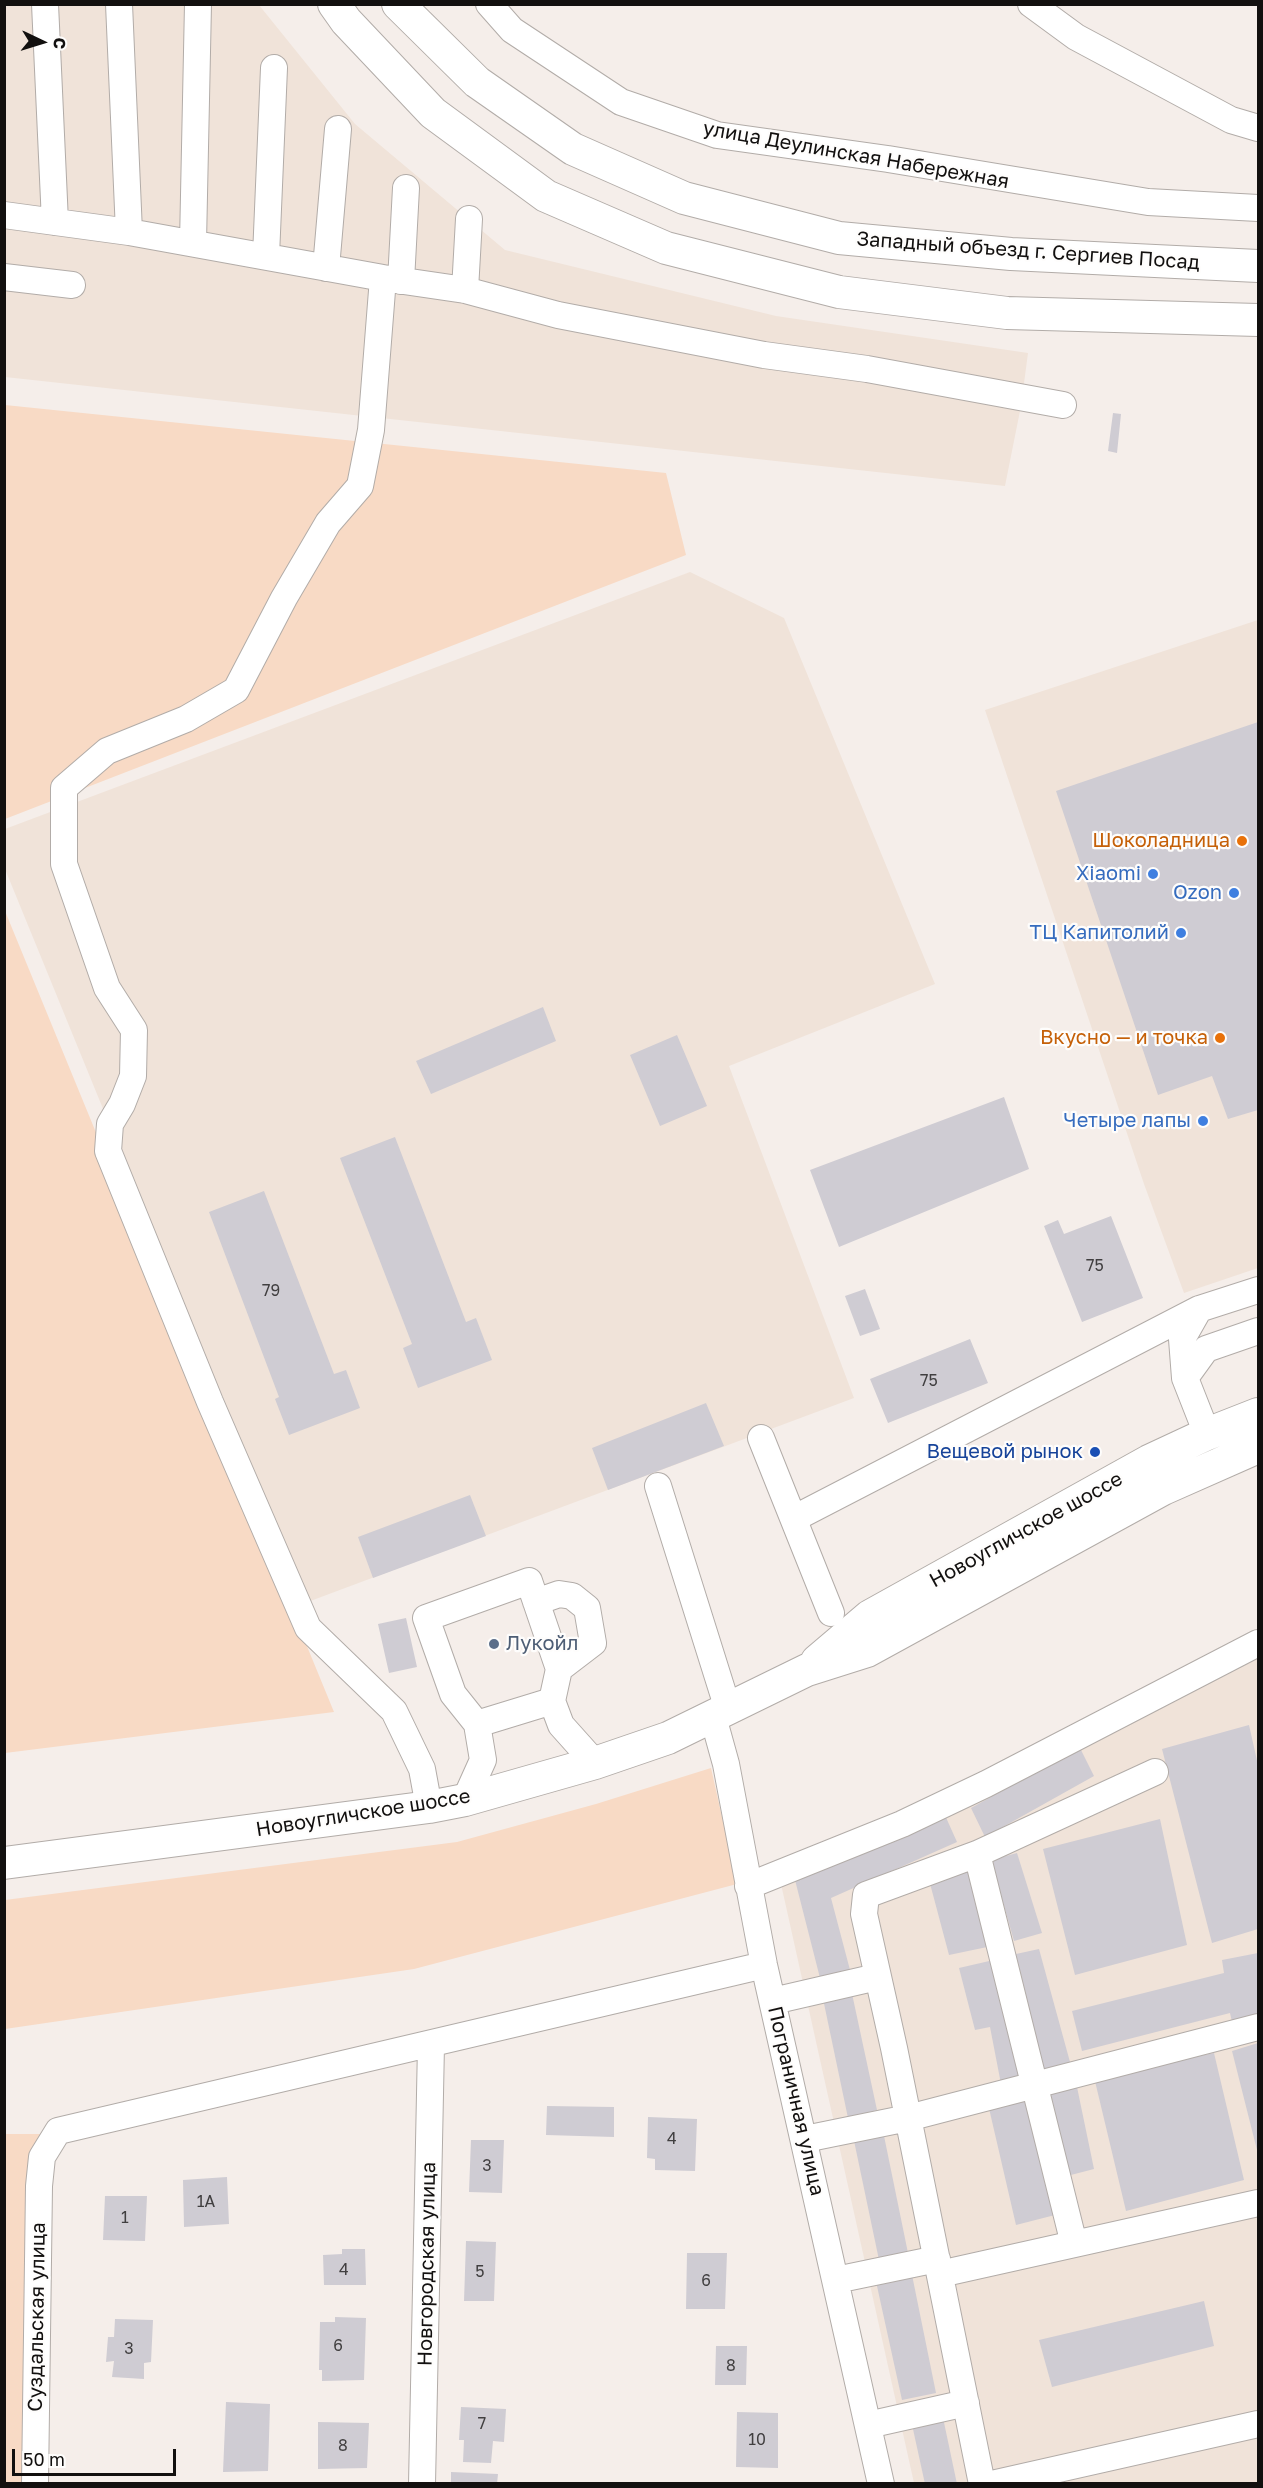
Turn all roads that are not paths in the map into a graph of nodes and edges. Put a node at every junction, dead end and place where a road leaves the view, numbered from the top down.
1 (45, 4) edge
2 (119, 4) edge
3 (198, 4) edge
4 (334, 4) edge
5 (398, 4) edge
6 (489, 4) edge
7 (1031, 4) edge
8 (274, 68) dead end
9 (1258, 128) edge
10 (338, 129) dead end
11 (406, 188) dead end
12 (1258, 208) edge
13 (4, 215) edge
14 (469, 219) dead end
15 (55, 222) junction
16 (129, 232) junction
17 (193, 243) junction
18 (266, 256) junction
19 (1258, 266) edge
20 (326, 268) junction
21 (4, 277) edge
22 (392, 280) junction
23 (72, 285) dead end
24 (465, 290) junction
25 (1258, 320) edge
26 (1063, 405) dead end
27 (1258, 1290) edge
28 (1199, 1309) junction
29 (1258, 1331) edge
30 (1185, 1378) junction
31 (1258, 1414) edge
32 (1207, 1434) junction
33 (761, 1438) dead end
34 (1258, 1447) edge
35 (658, 1486) dead end
36 (795, 1518) junction
37 (536, 1602) junction
38 (831, 1613) dead end
39 (1258, 1643) edge
40 (559, 1669) junction
41 (807, 1670) junction
42 (552, 1701) junction
43 (721, 1713) junction
44 (477, 1724) junction
45 (596, 1763) junction
46 (1155, 1772) dead end
47 (465, 1800) junction
48 (429, 1807) junction
49 (977, 1854) junction
50 (4, 1863) edge
51 (748, 1886) junction
52 (764, 1965) junction
53 (877, 1977) junction
54 (773, 2001) junction
55 (1258, 2027) edge
56 (431, 2045) junction
57 (1036, 2085) junction
58 (908, 2118) junction
59 (805, 2139) junction
60 (1258, 2203) edge
61 (1074, 2244) junction
62 (939, 2267) junction
63 (836, 2280) junction
64 (966, 2403) junction
65 (1258, 2424) edge
66 (868, 2425) junction
67 (35, 2484) edge
68 (422, 2484) edge
69 (881, 2484) edge
70 (982, 2484) edge
71 (992, 2484) edge

1 - 15 street
2 - 16 street
3 - 17 street
4 - 25 main road
5 - 19 main road, Западный объезд г. Сергиев Посад
6 - 12 street, улица Деулинская Набережная
7 - 9 street
8 - 18 street
10 - 20 street
11 - 22 street
13 - 15 street
14 - 24 street
15 - 16 street
16 - 17 street
17 - 18 street
18 - 20 street
20 - 22 street
21 - 23 street
22 - 24 street
22 - 48 street
24 - 26 street
27 - 28 street
28 - 30 street
28 - 36 street
29 - 30 street
30 - 32 street
31 - 32 main road, Новоугличское шоссе
32 - 41 main road, Новоугличское шоссе
33 - 36 street
34 - 41 main road, Новоугличское шоссе
35 - 43 street, Пограничная улица
36 - 38 street
37 - 40 street
37 - 40 street
37 - 44 street
39 - 51 street
40 - 42 street
41 - 43 main road, Новоугличское шоссе
42 - 44 street
42 - 45 street
43 - 45 main road, Новоугличское шоссе
43 - 51 street, Пограничная улица
44 - 47 street
45 - 47 main road, Новоугличское шоссе
46 - 49 street
47 - 48 main road, Новоугличское шоссе
48 - 50 main road, Новоугличское шоссе
49 - 53 street
49 - 57 street
51 - 52 street, Пограничная улица
52 - 54 street, Пограничная улица
52 - 56 street, Суздальская улица
53 - 54 street
53 - 58 street
54 - 59 street, Пограничная улица
55 - 57 street
56 - 67 street, Суздальская улица
56 - 68 street, Новгородская улица
57 - 58 street
57 - 61 street
58 - 59 street
58 - 62 street
59 - 63 street, Пограничная улица
60 - 61 street
61 - 62 street
62 - 63 street
62 - 64 street
63 - 66 street, Пограничная улица
64 - 66 street
64 - 70 street
65 - 71 street
66 - 69 street, Пограничная улица

